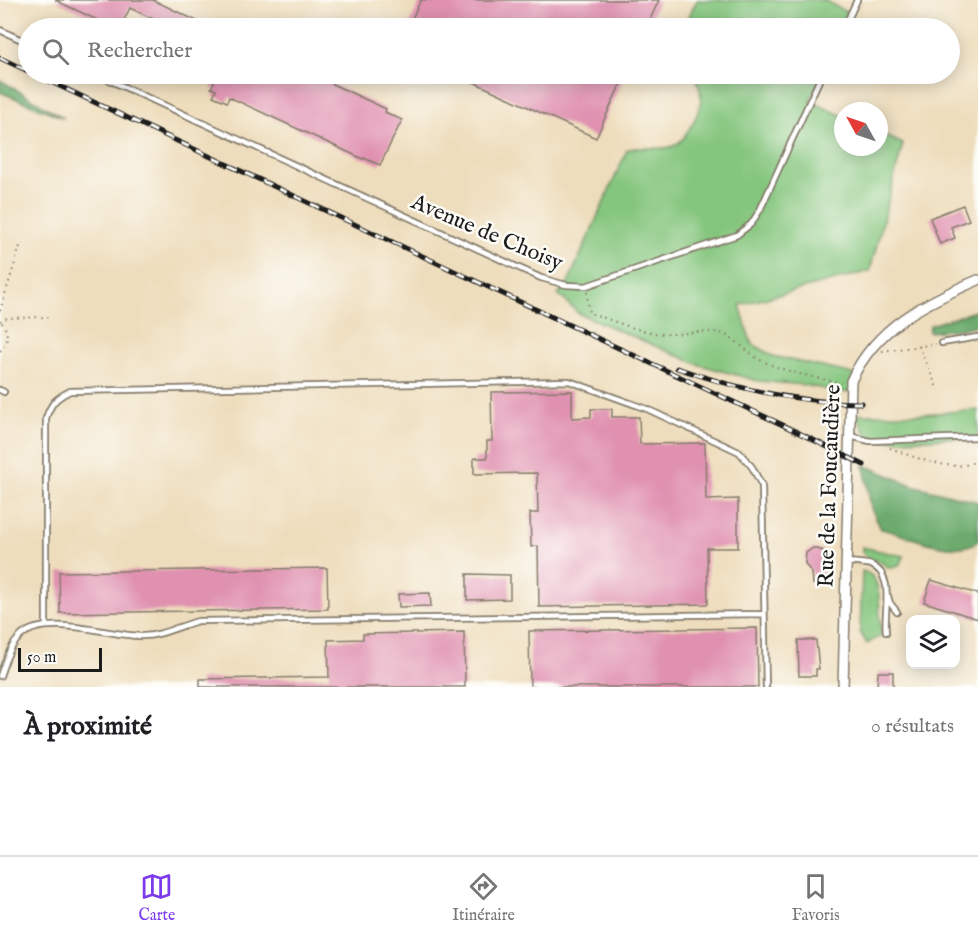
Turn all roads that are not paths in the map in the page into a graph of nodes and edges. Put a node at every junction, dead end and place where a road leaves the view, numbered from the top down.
1 (857, 0) edge
2 (849, 18) edge
3 (0, 30) edge
4 (18, 38) edge
5 (118, 84) edge
6 (817, 84) edge
7 (978, 280) edge
8 (978, 337) edge
9 (942, 343) road end
10 (849, 435) junction
11 (978, 437) edge
12 (846, 562) junction
13 (886, 584) junction
14 (897, 612) dead end
15 (764, 614) junction
16 (46, 625) junction
17 (885, 632) dead end
18 (0, 676) edge
19 (766, 687) edge
20 (843, 687) edge

1 - 2 lane
3 - 4 lane
5 - 6 lane, Avenue de Choisy
7 - 10 street, Rue de la Foucaudière
8 - 9 lane
10 - 11 lane
10 - 12 street, Rue de la Foucaudière
12 - 13 lane
12 - 20 street, Rue de la Foucaudière
13 - 14 lane
13 - 17 lane
15 - 16 lane
15 - 16 lane
15 - 19 lane
16 - 18 lane

